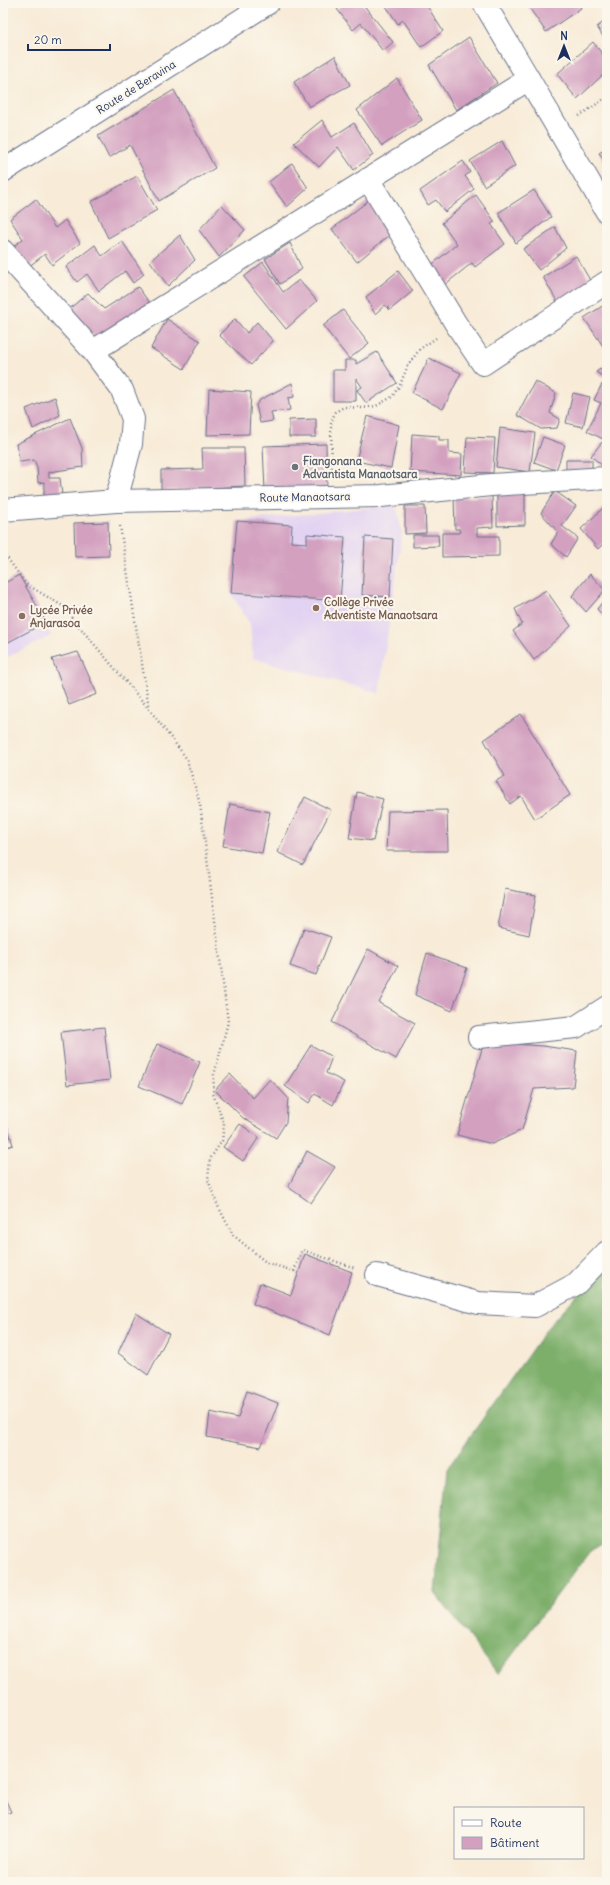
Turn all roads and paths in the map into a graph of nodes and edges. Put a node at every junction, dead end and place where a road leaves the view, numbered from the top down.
1 (268, 3) edge
2 (484, 3) edge
3 (529, 79) junction
4 (607, 97) edge
5 (559, 130) junction
6 (3, 171) edge
7 (368, 179) junction
8 (607, 212) edge
9 (3, 251) edge
10 (607, 282) edge
11 (456, 324) junction
12 (93, 351) junction
13 (607, 478) edge
14 (333, 497) junction
15 (116, 501) junction
16 (3, 510) edge
17 (3, 552) edge
18 (149, 709) junction
19 (607, 1007) edge
20 (479, 1038) dead end
21 (607, 1252) edge
22 (377, 1275) joint

1 - 6 street, Route de Beravina
2 - 3 street
3 - 5 street
3 - 7 street
4 - 5 path
5 - 8 street
7 - 11 street
7 - 12 street
9 - 12 street
10 - 11 street
11 - 14 path
12 - 15 street
13 - 14 street, Route Manaotsara
14 - 15 street, Route Manaotsara
15 - 16 street, Route Manaotsara
15 - 18 path
17 - 18 path
18 - 22 path
19 - 20 street
21 - 22 street

